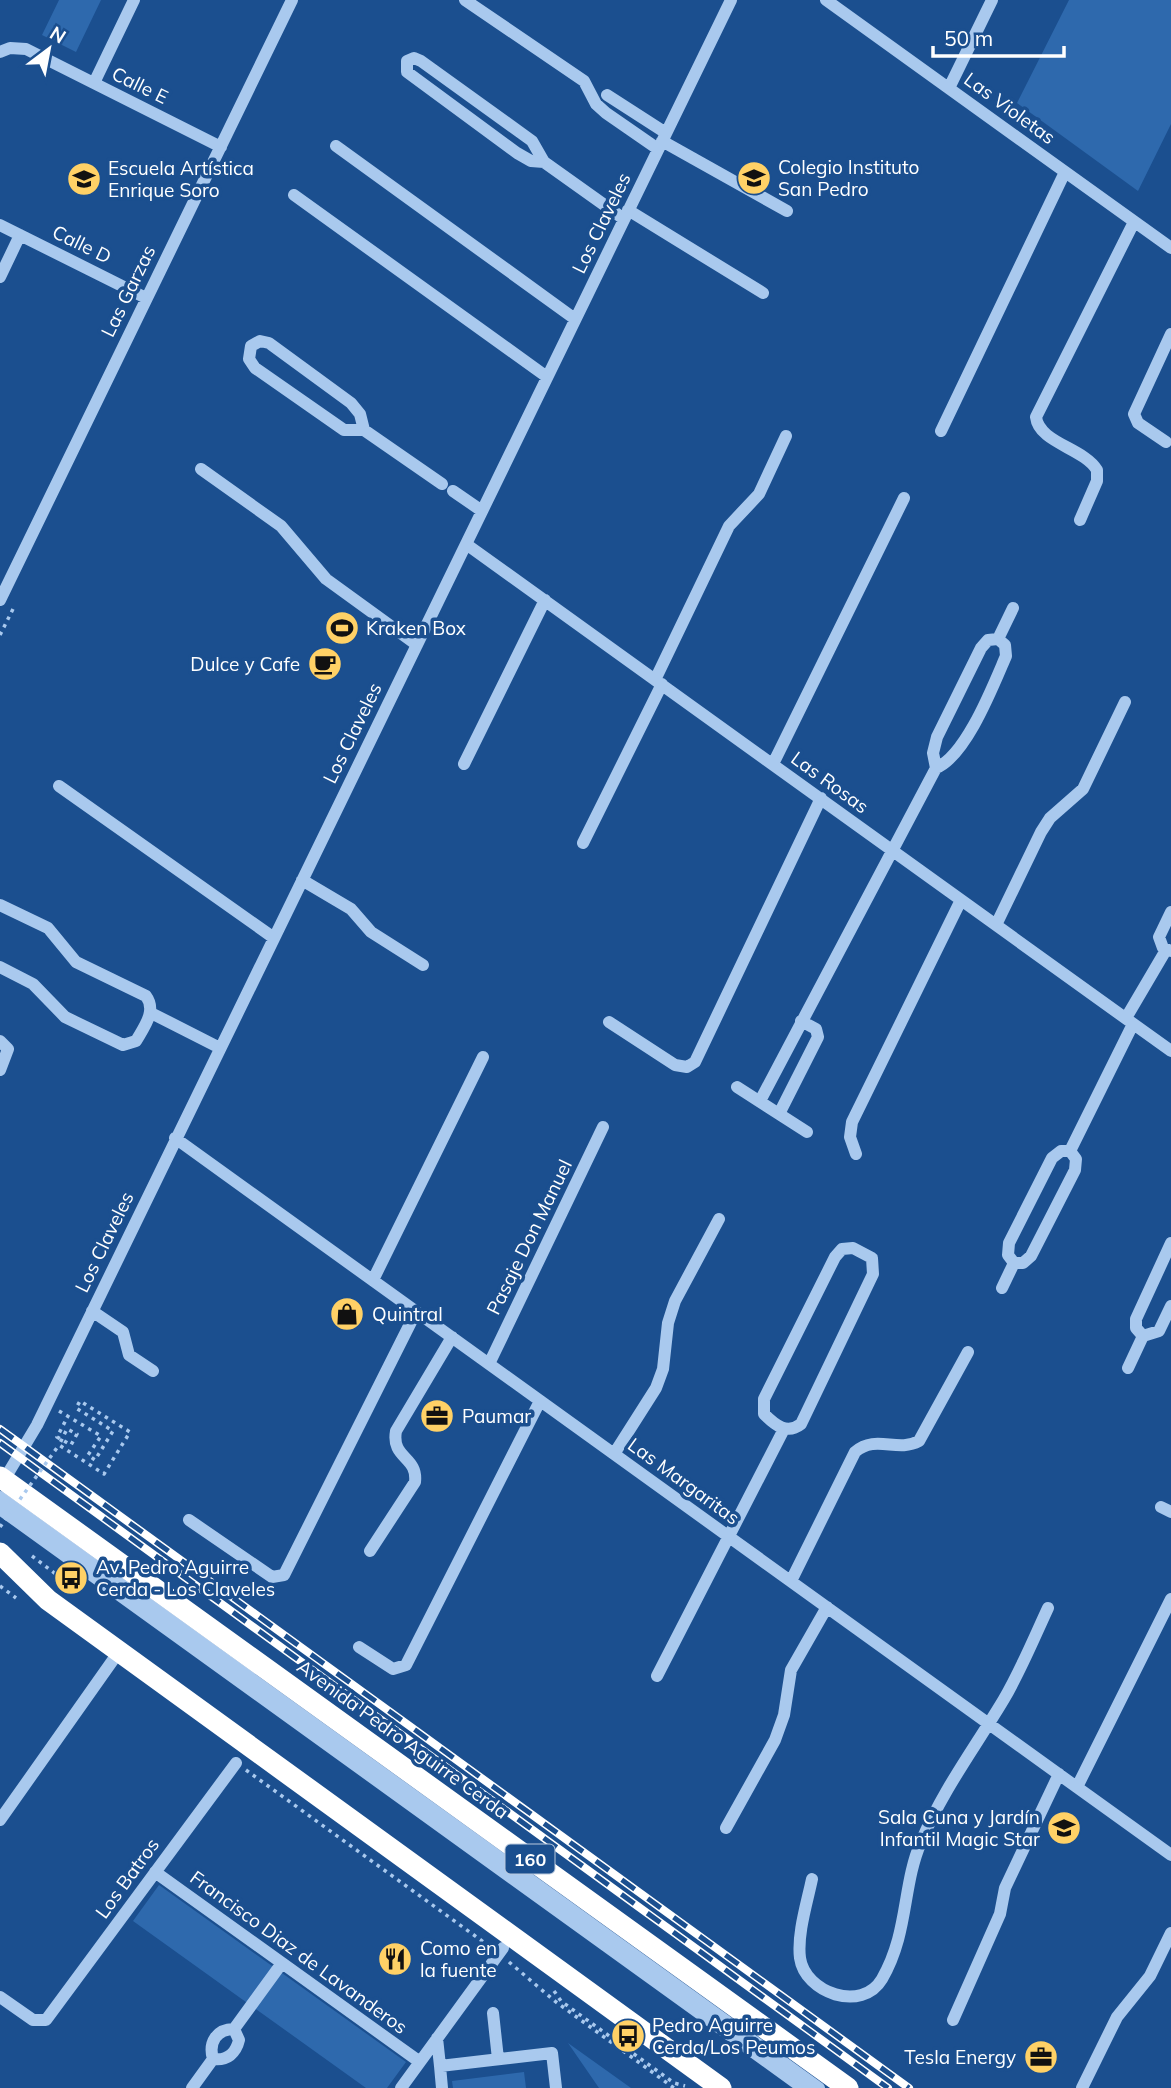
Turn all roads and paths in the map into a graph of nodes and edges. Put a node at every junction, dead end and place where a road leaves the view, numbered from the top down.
1 (134, 0) edge
2 (292, 0) edge
3 (465, 0) edge
4 (826, 0) edge
5 (992, 0) edge
6 (724, 3) edge
7 (1, 51) edge
8 (93, 83) junction
9 (949, 88) junction
10 (607, 95) dead end
11 (662, 141) junction
12 (336, 146) dead end
13 (221, 147) junction
14 (544, 162) junction
15 (1065, 172) junction
16 (294, 195) dead end
17 (787, 211) dead end
18 (626, 214) junction
19 (1134, 222) junction
20 (0, 225) edge
21 (20, 235) junction
22 (1171, 248) edge
23 (0, 277) edge
24 (763, 293) dead end
25 (146, 298) junction
26 (575, 319) junction
27 (1171, 334) edge
28 (547, 377) junction
29 (363, 430) junction
30 (941, 431) dead end
31 (786, 436) dead end
32 (1166, 442) dead end
33 (201, 468) dead end
34 (904, 498) dead end
35 (482, 510) junction
36 (1080, 520) dead end
37 (466, 544) junction
38 (0, 600) edge
39 (545, 600) junction
40 (1013, 608) dead end
41 (998, 639) junction
42 (417, 645) junction
43 (658, 682) junction
44 (1125, 702) dead end
45 (464, 764) dead end
46 (773, 764) junction
47 (936, 768) junction
48 (59, 786) dead end
49 (821, 799) junction
50 (583, 843) dead end
51 (891, 849) junction
52 (302, 880) junction
53 (961, 900) junction
54 (0, 905) edge
55 (1171, 912) edge
56 (996, 925) junction
57 (274, 938) junction
58 (1169, 951) edge
59 (423, 965) dead end
60 (0, 967) edge
61 (150, 1013) junction
62 (801, 1021) junction
63 (1129, 1021) junction
64 (609, 1022) dead end
65 (4, 1045) edge
66 (220, 1048) junction
67 (1171, 1051) edge
68 (483, 1057) dead end
69 (0, 1070) edge
70 (737, 1087) dead end
71 (760, 1101) junction
72 (779, 1114) junction
73 (603, 1127) dead end
74 (807, 1132) dead end
75 (175, 1139) junction
76 (1070, 1151) junction
77 (856, 1154) dead end
78 (719, 1219) dead end
79 (1171, 1243) edge
80 (1014, 1263) junction
81 (373, 1280) junction
82 (1002, 1287) dead end
83 (1171, 1306) edge
84 (92, 1311) junction
85 (416, 1312) junction
86 (1143, 1336) junction
87 (452, 1337) junction
88 (968, 1352) dead end
89 (489, 1364) junction
90 (1128, 1368) dead end
91 (153, 1371) dead end
92 (56, 1385) junction
93 (540, 1401) junction
94 (68, 1416) junction
95 (784, 1429) junction
96 (59, 1445) junction
97 (614, 1454) junction
98 (1, 1484) edge
99 (0, 1509) edge
100 (190, 1520) dead end
101 (0, 1527) edge
102 (728, 1536) junction
103 (370, 1551) dead end
104 (0, 1553) edge
105 (790, 1581) junction
106 (0, 1586) edge
107 (1171, 1599) edge
108 (19, 1600) dead end
109 (827, 1607) junction
110 (1048, 1608) dead end
111 (359, 1647) dead end
112 (113, 1660) dead end
113 (657, 1676) dead end
114 (987, 1723) junction
115 (236, 1763) joint
116 (1059, 1774) junction
117 (1077, 1787) junction
118 (0, 1820) edge
119 (726, 1828) dead end
120 (1171, 1854) edge
121 (155, 1872) junction
122 (812, 1879) dead end
123 (1171, 1933) edge
124 (501, 1950) junction
125 (282, 1963) junction
126 (0, 1997) edge
127 (493, 2013) dead end
128 (953, 2020) dead end
129 (234, 2029) junction
130 (437, 2038) junction
131 (213, 2059) junction
132 (498, 2059) junction
133 (419, 2063) junction
134 (440, 2066) junction
135 (192, 2088) edge
136 (401, 2088) edge
137 (442, 2088) edge
138 (556, 2088) edge
139 (674, 2088) edge
140 (721, 2088) edge
141 (803, 2088) edge
142 (819, 2088) edge
143 (848, 2088) edge
144 (1082, 2088) edge

1 - 8 street
2 - 13 street, Las Garzas
3 - 11 street
4 - 9 street, Las Violetas
5 - 9 street
6 - 11 street, Los Claveles
7 - 8 street, Calle E
8 - 13 street, Calle E
9 - 15 street, Las Violetas
10 - 11 street
11 - 17 street
11 - 18 street, Los Claveles
12 - 26 street
13 - 25 street, Las Garzas
14 - 14 street
14 - 18 street
15 - 19 street, Las Violetas
15 - 30 street
16 - 28 street
18 - 24 street
18 - 26 street, Los Claveles
19 - 22 street, Las Violetas
19 - 36 street
20 - 21 street, Calle D
21 - 23 street
21 - 25 street, Calle D
25 - 38 street, Las Garzas
26 - 28 street, Los Claveles
27 - 32 street
28 - 35 street, Los Claveles
29 - 29 street
29 - 35 street
31 - 43 street
33 - 42 street
34 - 46 street
35 - 37 street, Los Claveles
37 - 39 street, Las Rosas
37 - 42 street, Los Claveles
39 - 43 street, Las Rosas
39 - 45 street
40 - 41 street
41 - 47 street
41 - 47 street
42 - 52 street, Los Claveles
43 - 46 street, Las Rosas
43 - 50 street
44 - 56 street
46 - 49 street, Las Rosas
47 - 51 street
48 - 57 street
49 - 51 street, Las Rosas
49 - 64 street
51 - 53 street, Las Rosas
51 - 62 street
52 - 57 street, Los Claveles
52 - 59 street
53 - 56 street, Las Rosas
53 - 77 street
54 - 61 street
55 - 58 street
56 - 63 street, Las Rosas
57 - 66 street, Los Claveles
58 - 63 street
60 - 61 street
61 - 66 street
62 - 71 street
62 - 72 street
63 - 67 street, Las Rosas
63 - 76 street
65 - 69 street
66 - 75 street, Los Claveles
68 - 81 street
70 - 71 street
71 - 72 street
72 - 74 street
73 - 89 street, Pasaje Don Manuel
75 - 81 street, Las Margaritas
75 - 84 street, Los Claveles
76 - 80 street
76 - 80 street
78 - 97 street
79 - 86 street
80 - 82 street
81 - 85 street, Las Margaritas
83 - 86 street
84 - 91 street
84 - 92 street, Los Claveles
85 - 87 street, Las Margaritas
85 - 100 street
86 - 90 street
87 - 89 street, Las Margaritas
87 - 103 street
88 - 105 street
89 - 93 street, Las Margaritas
92 - 94 path
92 - 98 street, Los Claveles
93 - 97 street, Las Margaritas
93 - 111 street
94 - 96 path
94 - 96 path
95 - 95 street
95 - 102 street
96 - 101 path, bridge
97 - 102 street, Las Margaritas
98 - 142 street
98 - 143 highway, Avenida Pedro Aguirre Cerda / 160
99 - 141 street
102 - 105 street, Las Margaritas
102 - 113 street
104 - 140 highway
105 - 109 street, Las Margaritas
106 - 108 path
107 - 117 street
109 - 114 street, Las Margaritas
109 - 119 street
110 - 114 street
112 - 118 street
114 - 116 street, Las Margaritas
114 - 122 street
115 - 121 street, Los Batros
115 - 124 path
116 - 117 street, Las Margaritas
116 - 128 street
117 - 120 street, Las Margaritas
121 - 125 street, Francisco Diaz de Lavanderos
121 - 126 street, Los Batros
123 - 144 street
124 - 130 street
124 - 139 path
125 - 129 street
125 - 133 street, Francisco Diaz de Lavanderos
127 - 132 street
129 - 131 street
129 - 131 street
130 - 133 street
130 - 134 street
131 - 135 street
132 - 134 street
132 - 138 street
133 - 136 street
134 - 137 street

